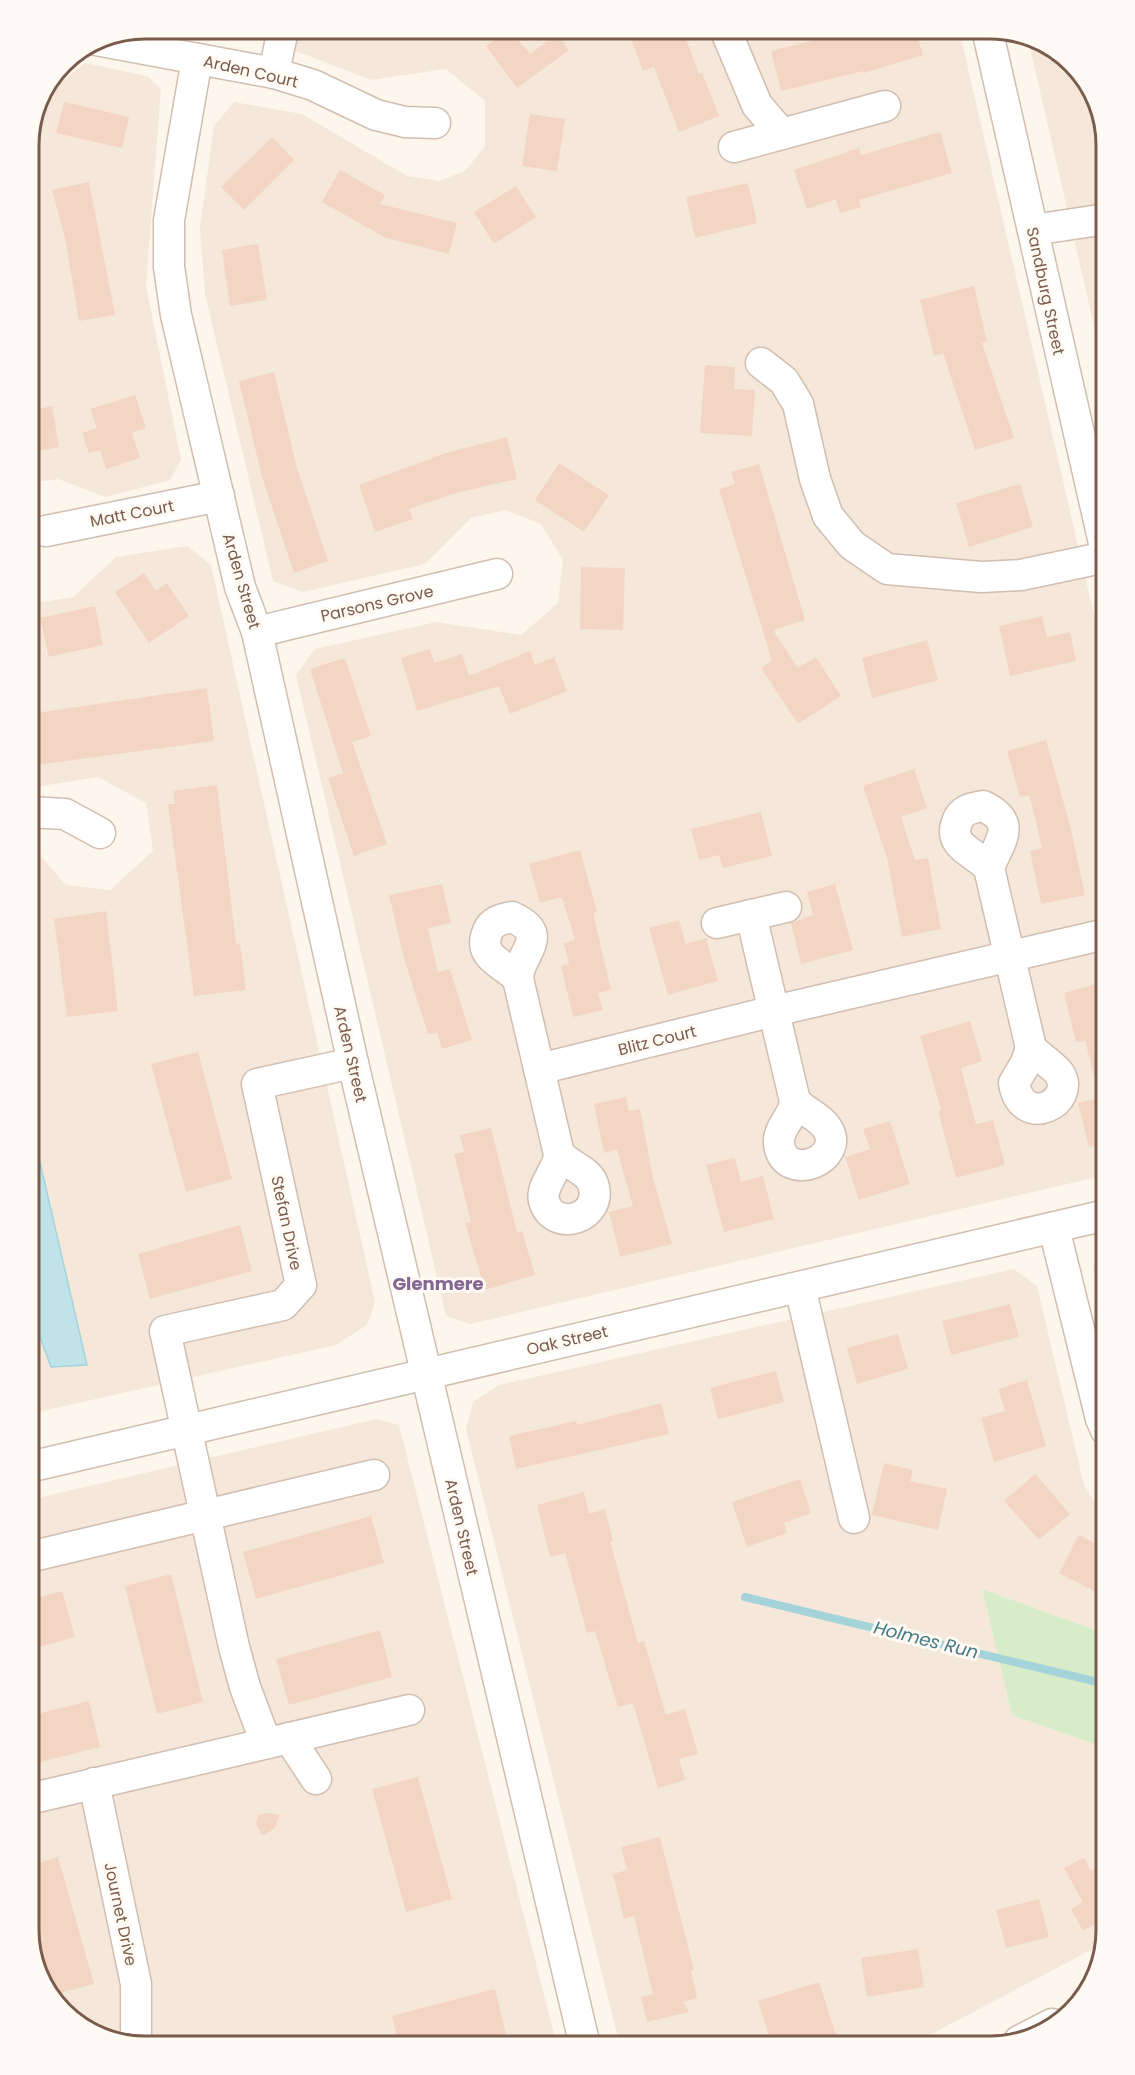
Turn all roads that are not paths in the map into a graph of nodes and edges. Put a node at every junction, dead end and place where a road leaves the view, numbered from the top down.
1 (281, 39) edge
2 (729, 39) edge
3 (989, 39) edge
4 (115, 44) edge
5 (197, 59) junction
6 (274, 73) junction
7 (885, 106) dead end
8 (435, 123) dead end
9 (781, 133) junction
10 (734, 147) dead end
11 (1096, 221) edge
12 (1033, 231) junction
13 (761, 363) dead end
14 (219, 496) junction
15 (1096, 504) edge
16 (46, 531) dead end
17 (1096, 559) edge
18 (497, 574) dead end
19 (257, 632) junction
20 (39, 813) edge
21 (100, 833) dead end
22 (989, 868) dead end
23 (786, 907) dead end
24 (751, 915) junction
25 (717, 923) dead end
26 (1096, 936) edge
27 (1009, 956) junction
28 (518, 979) dead end
29 (774, 1011) junction
30 (1030, 1048) dead end
31 (353, 1063) junction
32 (539, 1069) junction
33 (795, 1101) dead end
34 (560, 1154) dead end
35 (1096, 1218) edge
36 (1054, 1228) junction
37 (800, 1287) junction
38 (426, 1373) junction
39 (1096, 1399) edge
40 (186, 1429) junction
41 (39, 1464) edge
42 (374, 1475) dead end
43 (205, 1515) junction
44 (854, 1518) dead end
45 (39, 1554) edge
46 (409, 1710) dead end
47 (278, 1741) junction
48 (316, 1779) dead end
49 (94, 1784) junction
50 (39, 1796) edge
51 (136, 2036) edge
52 (583, 2036) edge

1 - 6 street
2 - 9 street
3 - 12 street, Sandburg Street
4 - 5 street, Arden Court
5 - 6 street, Arden Court
5 - 14 street, Arden Street
6 - 8 street, Arden Court
7 - 9 street
9 - 10 street
11 - 12 street
12 - 15 street, Sandburg Street
13 - 17 street
14 - 16 street, Matt Court
14 - 19 street, Arden Street
18 - 19 street, Parsons Grove
19 - 31 street, Arden Street
20 - 21 street
22 - 27 street
23 - 24 street
24 - 25 street
24 - 29 street
26 - 27 street, Blitz Court
27 - 29 street, Blitz Court
27 - 30 street
28 - 32 street
29 - 32 street, Blitz Court
29 - 33 street
31 - 38 street, Arden Street
31 - 40 street, Stefan Drive
32 - 34 street
35 - 36 street, Oak Street
36 - 37 street, Oak Street
36 - 39 street
37 - 38 street, Oak Street
37 - 44 street
38 - 40 street, Oak Street
38 - 52 street, Arden Street
40 - 41 street, Oak Street
40 - 43 street
42 - 43 street
43 - 45 street
43 - 47 street
46 - 47 street
47 - 48 street
47 - 49 street
49 - 50 street
49 - 51 street, Journet Drive

